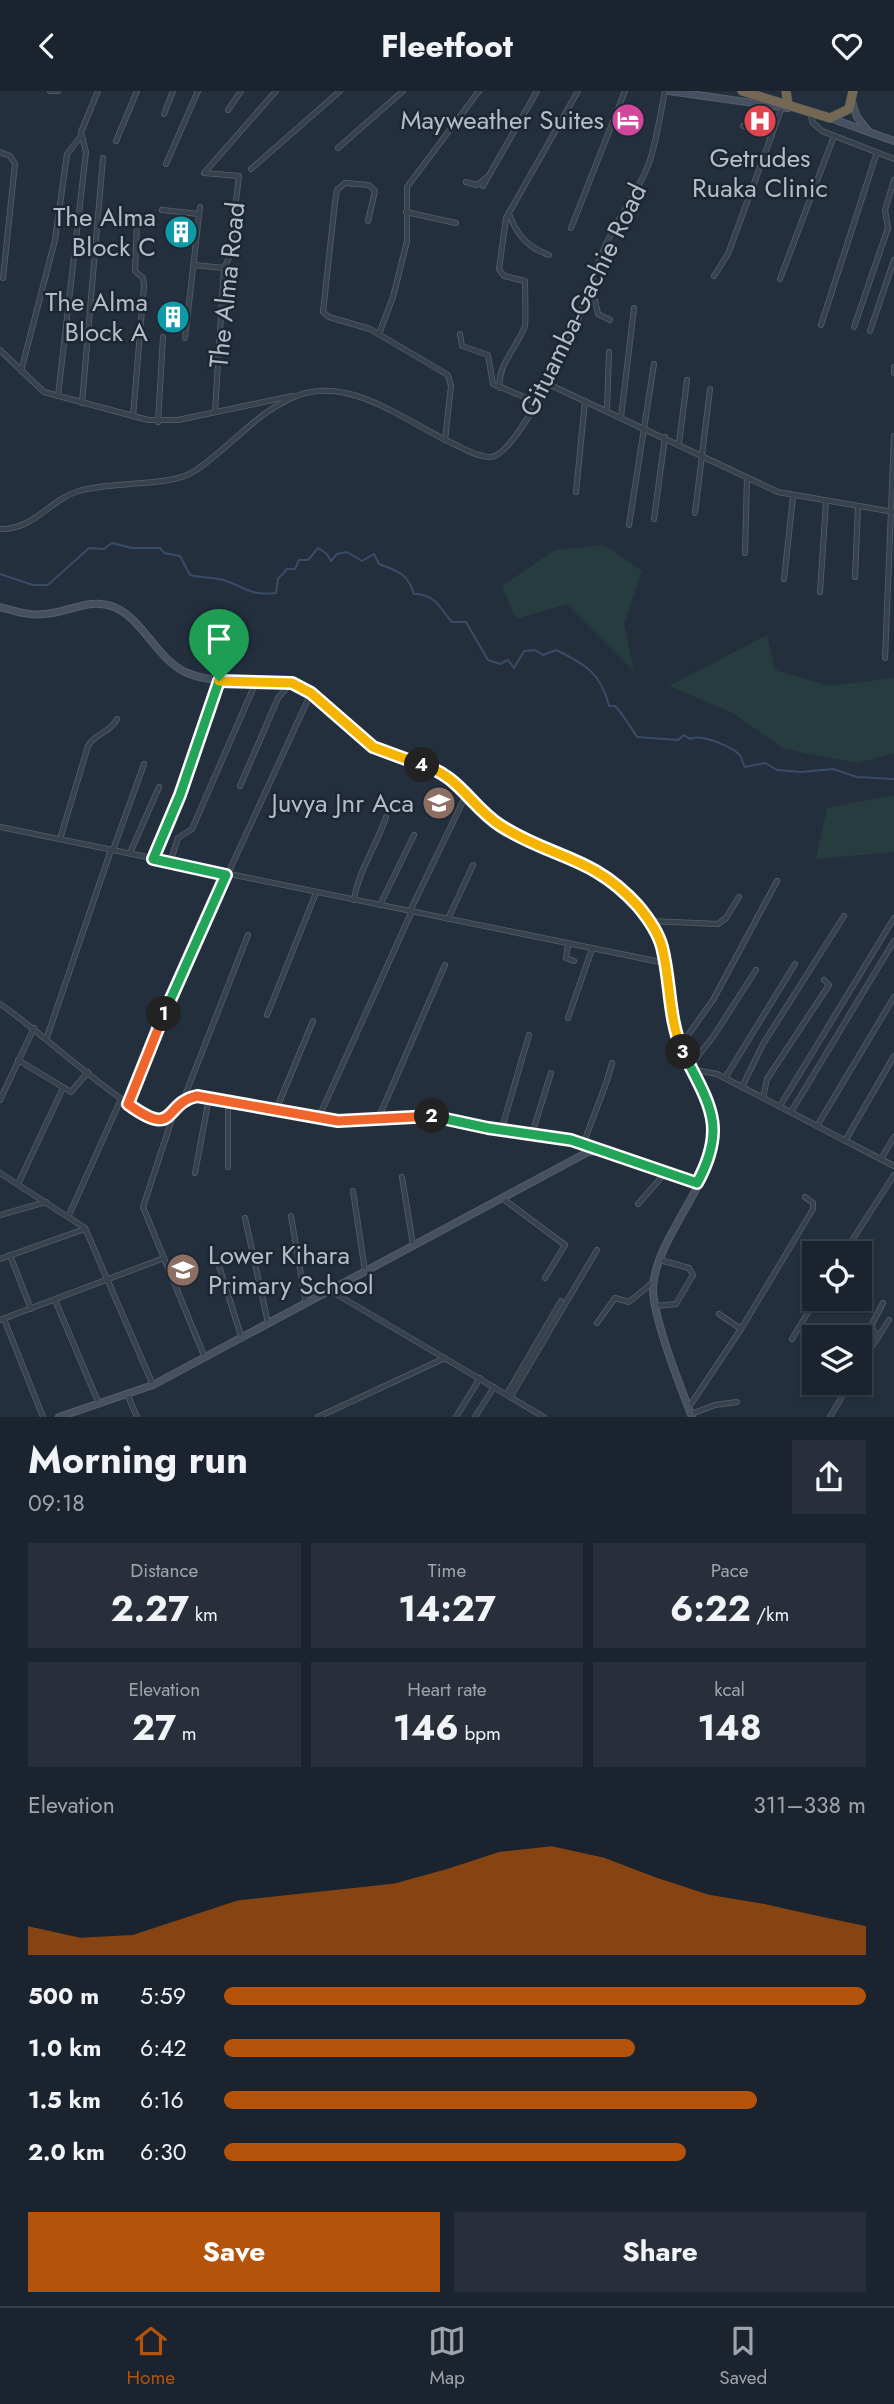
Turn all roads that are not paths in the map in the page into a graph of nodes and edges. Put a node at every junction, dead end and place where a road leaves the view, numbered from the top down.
1 (50, 91) edge
2 (58, 91) edge
3 (98, 91) edge
4 (137, 91) edge
5 (173, 91) edge
6 (198, 91) edge
7 (241, 91) edge
8 (276, 91) edge
9 (340, 91) edge
10 (403, 91) edge
11 (479, 91) edge
12 (537, 91) edge
13 (578, 91) edge
14 (625, 91) edge
15 (667, 91) edge
16 (742, 91) edge
17 (786, 91) edge
18 (852, 95) edge
19 (788, 107) junction
20 (228, 110) dead end
21 (164, 114) dead end
22 (810, 114) junction
23 (830, 118) junction
24 (743, 126) dead end
25 (869, 132) junction
26 (81, 136) junction
27 (772, 136) junction
28 (834, 136) junction
29 (116, 141) dead end
30 (894, 141) edge
31 (338, 148) dead end
32 (0, 152) edge
33 (877, 152) junction
34 (103, 157) dead end
35 (894, 159) edge
36 (166, 164) dead end
37 (251, 169) dead end
38 (488, 177) junction
39 (894, 180) edge
40 (466, 182) dead end
41 (483, 186) dead end
42 (162, 210) dead end
43 (406, 212) junction
44 (509, 213) junction
45 (369, 221) dead end
46 (137, 222) dead end
47 (456, 223) dead end
48 (571, 228) dead end
49 (549, 255) dead end
50 (894, 260) edge
51 (194, 265) junction
52 (224, 268) junction
53 (714, 276) dead end
54 (3, 278) dead end
55 (780, 279) dead end
56 (587, 293) junction
57 (634, 308) dead end
58 (610, 320) dead end
59 (821, 325) dead end
60 (854, 327) dead end
61 (870, 331) dead end
62 (379, 334) junction
63 (460, 334) dead end
64 (163, 337) dead end
65 (185, 338) dead end
66 (0, 350) edge
67 (609, 352) dead end
68 (654, 364) dead end
69 (894, 367) edge
70 (21, 372) junction
71 (894, 373) edge
72 (687, 380) dead end
73 (546, 383) junction
74 (500, 388) junction
75 (710, 389) dead end
76 (58, 396) junction
77 (296, 396) junction
78 (585, 401) junction
79 (536, 402) junction
80 (82, 403) junction
81 (215, 411) junction
82 (607, 411) junction
83 (133, 416) junction
84 (621, 417) junction
85 (158, 422) junction
86 (644, 427) junction
87 (894, 436) edge
88 (665, 437) junction
89 (445, 440) junction
90 (679, 443) junction
91 (704, 455) junction
92 (747, 478) junction
93 (576, 492) dead end
94 (793, 497) junction
95 (827, 502) junction
96 (858, 507) junction
97 (892, 512) edge
98 (695, 513) dead end
99 (654, 519) dead end
100 (629, 525) dead end
101 (0, 529) edge
102 (745, 553) dead end
103 (855, 577) dead end
104 (784, 579) dead end
105 (820, 592) dead end
106 (0, 607) edge
107 (885, 658) dead end
108 (219, 681) junction
109 (257, 682) junction
110 (292, 683) junction
111 (311, 693) junction
112 (117, 719) dead end
113 (144, 764) dead end
114 (240, 786) dead end
115 (159, 787) dead end
116 (467, 793) junction
117 (386, 817) dead end
118 (0, 827) edge
119 (414, 835) dead end
120 (60, 839) junction
121 (112, 850) junction
122 (130, 854) junction
123 (153, 859) junction
124 (170, 863) junction
125 (473, 865) dead end
126 (226, 875) junction
127 (777, 881) dead end
128 (316, 893) junction
129 (739, 897) dead end
130 (354, 900) junction
131 (380, 905) junction
132 (411, 911) junction
133 (844, 916) dead end
134 (894, 918) edge
135 (448, 919) junction
136 (649, 921) junction
137 (248, 935) dead end
138 (894, 941) edge
139 (568, 944) junction
140 (592, 949) junction
141 (574, 961) dead end
142 (665, 963) junction
143 (794, 964) dead end
144 (445, 965) dead end
145 (756, 970) dead end
146 (824, 980) dead end
147 (894, 997) edge
148 (0, 1005) edge
149 (267, 1015) dead end
150 (568, 1018) dead end
151 (313, 1021) dead end
152 (34, 1028) junction
153 (528, 1035) dead end
154 (47, 1038) junction
155 (680, 1045) junction
156 (894, 1056) edge
157 (18, 1060) junction
158 (612, 1063) dead end
159 (693, 1068) junction
160 (88, 1072) junction
161 (551, 1073) dead end
162 (725, 1078) junction
163 (742, 1087) junction
164 (63, 1088) junction
165 (209, 1098) junction
166 (763, 1098) junction
167 (121, 1099) junction
168 (0, 1100) edge
169 (228, 1101) junction
170 (182, 1103) junction
171 (128, 1104) junction
172 (780, 1106) junction
173 (276, 1110) junction
174 (791, 1112) junction
175 (173, 1116) junction
176 (318, 1119) junction
177 (377, 1120) junction
178 (817, 1126) junction
179 (501, 1131) junction
180 (532, 1134) junction
181 (894, 1137) edge
182 (845, 1142) junction
183 (584, 1143) junction
184 (596, 1150) junction
185 (881, 1159) junction
186 (894, 1166) edge
187 (228, 1167) dead end
188 (667, 1171) junction
189 (0, 1173) edge
190 (195, 1173) dead end
191 (894, 1175) edge
192 (402, 1177) dead end
193 (697, 1183) junction
194 (18, 1184) junction
195 (353, 1191) dead end
196 (806, 1197) dead end
197 (502, 1198) junction
198 (47, 1202) junction
199 (638, 1204) dead end
200 (2, 1213) edge
201 (69, 1215) junction
202 (291, 1216) dead end
203 (245, 1218) dead end
204 (85, 1228) junction
205 (852, 1241) edge
206 (414, 1246) junction
207 (597, 1249) dead end
208 (10, 1255) junction
209 (164, 1258) junction
210 (0, 1259) edge
211 (659, 1259) junction
212 (219, 1266) dead end
213 (365, 1272) junction
214 (545, 1278) dead end
215 (109, 1279) junction
216 (654, 1281) junction
217 (331, 1291) junction
218 (55, 1299) junction
219 (561, 1301) dead end
220 (883, 1303) dead end
221 (306, 1304) junction
222 (655, 1306) junction
223 (31, 1309) junction
224 (809, 1311) edge
225 (719, 1314) dead end
226 (2, 1319) edge
227 (889, 1320) dead end
228 (597, 1323) dead end
229 (268, 1325) junction
230 (741, 1329) junction
231 (878, 1336) junction
232 (242, 1339) junction
233 (792, 1339) dead end
234 (872, 1346) edge
235 (445, 1358) junction
236 (205, 1359) junction
237 (480, 1378) junction
238 (153, 1385) junction
239 (494, 1387) junction
240 (509, 1395) junction
241 (843, 1395) edge
242 (128, 1396) junction
243 (737, 1402) dead end
244 (99, 1405) junction
245 (691, 1413) edge
246 (43, 1417) edge
247 (59, 1417) edge
248 (137, 1417) edge
249 (318, 1417) edge
250 (456, 1417) edge
251 (475, 1417) edge
252 (544, 1417) edge
253 (830, 1417) edge

1 - 2 street
3 - 26 street
4 - 29 street
5 - 21 street
6 - 36 street
7 - 20 street
8 - 52 street, The Alma Road
9 - 37 street
10 - 31 street
11 - 43 street
12 - 38 street
13 - 44 street
14 - 48 street
15 - 19 main road
15 - 56 street, Gituamba-Gachie Road
16 - 19 highway
17 - 19 highway
18 - 23 highway
18 - 25 main road
19 - 22 highway
19 - 27 street
22 - 23 highway
22 - 28 street
23 - 25 main road
24 - 27 street
25 - 30 main road
26 - 70 street
26 - 76 street
27 - 53 street
28 - 33 street
28 - 55 street
32 - 54 street
33 - 35 street
33 - 59 street
34 - 80 street
38 - 40 street
38 - 41 street
39 - 60 street
42 - 51 street
43 - 47 street
43 - 62 street
44 - 49 street
44 - 74 street
45 - 62 street
46 - 83 street
50 - 61 street
51 - 52 street
51 - 65 street
52 - 81 street, The Alma Road
56 - 58 street
56 - 73 street, Gituamba-Gachie Road
57 - 84 street
62 - 89 street
63 - 74 street
64 - 85 street
66 - 70 street
67 - 82 street
68 - 86 street
69 - 71 street
70 - 76 street
72 - 90 street
73 - 78 street
73 - 79 street, Gituamba-Gachie Road
74 - 79 street
75 - 91 street
76 - 80 street
77 - 81 street
77 - 89 street, Gituamba-Gachie Road
77 - 101 street, Gituamba-Gachie Road
78 - 82 street
78 - 93 street
79 - 89 street, Gituamba-Gachie Road
80 - 83 street
81 - 85 street
82 - 84 street
83 - 85 street
84 - 86 street
86 - 88 street
86 - 100 street
87 - 97 street
88 - 90 street
88 - 99 street
90 - 91 street
91 - 92 street
91 - 98 street
92 - 94 street
92 - 102 street
94 - 95 street
94 - 104 street
95 - 96 street
95 - 105 street
96 - 97 street
96 - 103 street
97 - 107 street
106 - 108 main road
108 - 109 main road
108 - 123 street
109 - 110 main road
109 - 124 street
110 - 111 main road
110 - 114 street
111 - 116 main road
111 - 126 street
112 - 120 street
113 - 121 street
115 - 122 street
116 - 132 street
116 - 136 main road
117 - 130 street
118 - 120 street
119 - 131 street
120 - 121 street
121 - 122 street
121 - 154 street
122 - 123 street
123 - 124 street
124 - 126 street
125 - 135 street
126 - 128 street
126 - 171 street
127 - 155 street
128 - 130 street
128 - 149 street
129 - 136 street
130 - 131 street
131 - 132 street
132 - 135 street
132 - 176 street
133 - 163 street
134 - 172 street
135 - 139 street
136 - 142 main road
137 - 170 street
138 - 174 street
139 - 140 street
139 - 141 street
140 - 142 street
140 - 150 street
142 - 155 main road
143 - 162 street
144 - 177 street
145 - 159 street
146 - 166 street
147 - 178 street
148 - 152 street
151 - 173 street
152 - 154 street
152 - 157 street
153 - 179 street
154 - 160 street
155 - 159 main road
156 - 182 street
157 - 164 street
157 - 168 street
158 - 183 street
159 - 162 street
159 - 193 main road
160 - 164 street
160 - 167 street
161 - 180 street
162 - 163 street
163 - 166 street
164 - 194 street
165 - 169 street
165 - 170 street
165 - 190 street
166 - 172 street
167 - 171 street
167 - 201 street
169 - 173 street
169 - 187 street
170 - 175 street
171 - 175 street
172 - 174 street
173 - 176 street
174 - 178 street
175 - 209 street
176 - 177 street
177 - 179 street
178 - 182 street
179 - 180 street
180 - 183 street
181 - 185 street
182 - 185 street
183 - 184 street
184 - 188 main road
184 - 197 main road
185 - 186 street
188 - 193 main road
188 - 199 street
189 - 194 street
191 - 205 street
192 - 206 street
193 - 211 main road
194 - 198 street
195 - 213 street
196 - 230 street
197 - 206 main road
197 - 214 street
198 - 200 street
198 - 201 street
201 - 204 street
202 - 221 street
203 - 229 street
204 - 208 street
204 - 215 street
206 - 213 main road
207 - 240 street
208 - 210 street
208 - 223 street
209 - 215 street
209 - 236 street
211 - 216 main road
211 - 222 street
212 - 232 street
213 - 217 main road
215 - 218 street
215 - 238 street
216 - 222 main road
216 - 228 street
217 - 221 main road
217 - 235 street
218 - 223 street
218 - 244 street
219 - 240 street
220 - 231 street
221 - 229 main road
222 - 245 main road
223 - 226 street
224 - 233 street
225 - 230 street
226 - 246 street
227 - 231 street
229 - 232 main road
230 - 245 street
231 - 234 street
232 - 236 main road
235 - 237 street
235 - 249 street
236 - 238 main road
237 - 239 street
237 - 250 street
238 - 242 main road
239 - 240 street
239 - 251 street
240 - 252 street
241 - 253 street
242 - 244 main road
242 - 248 street
243 - 245 street
244 - 247 main road

